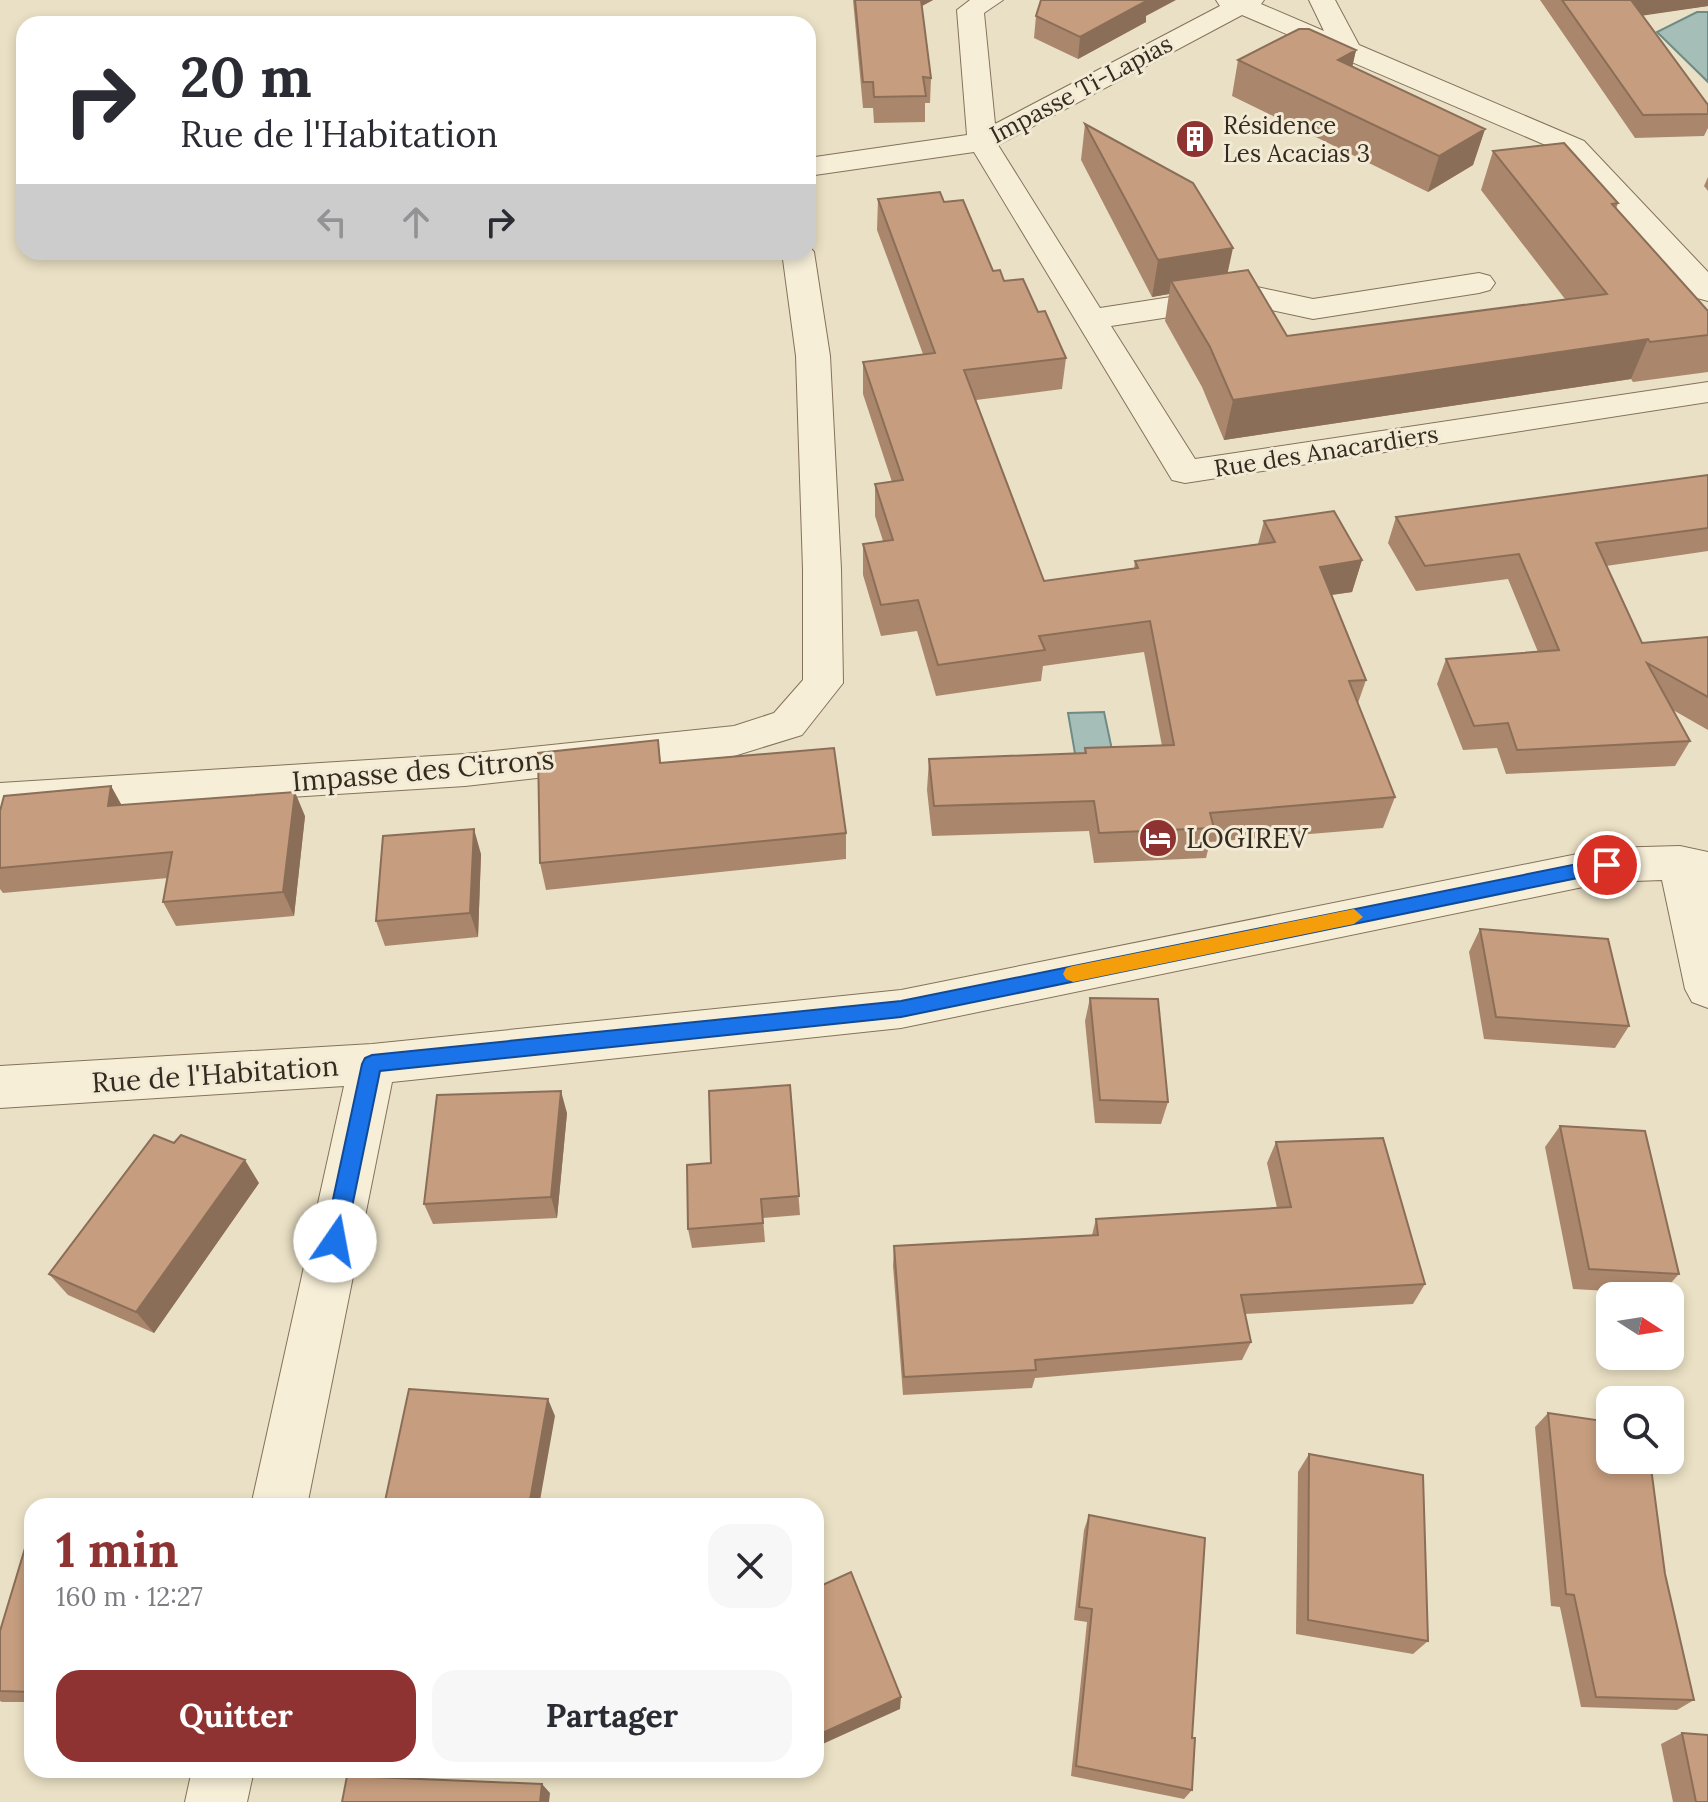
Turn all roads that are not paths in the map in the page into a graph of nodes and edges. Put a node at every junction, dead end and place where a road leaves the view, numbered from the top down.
1 (990, 0) edge
2 (1322, 0) edge
3 (1240, 2) edge
4 (1348, 51) junction
5 (982, 142) junction
6 (816, 166) edge
7 (799, 260) edge
8 (1479, 283) dead end
9 (1708, 291) edge
10 (1090, 319) junction
11 (1708, 392) edge
12 (0, 799) edge
13 (1694, 866) edge
14 (1708, 989) edge
15 (372, 1064) junction
16 (0, 1087) edge
17 (281, 1498) edge
18 (221, 1778) edge
19 (216, 1802) edge

1 - 5 street
2 - 4 street
3 - 4 street
3 - 5 street, Impasse Ti-Lapias
4 - 9 street
5 - 6 street, Impasse Ti-Lapias
5 - 10 street, Rue des Anacardiers
7 - 12 street, Impasse des Citrons
8 - 10 street
10 - 11 street, Rue des Anacardiers
13 - 14 street
13 - 15 street, Rue de l'Habitation
15 - 16 street, Rue de l'Habitation
15 - 17 street
18 - 19 street

